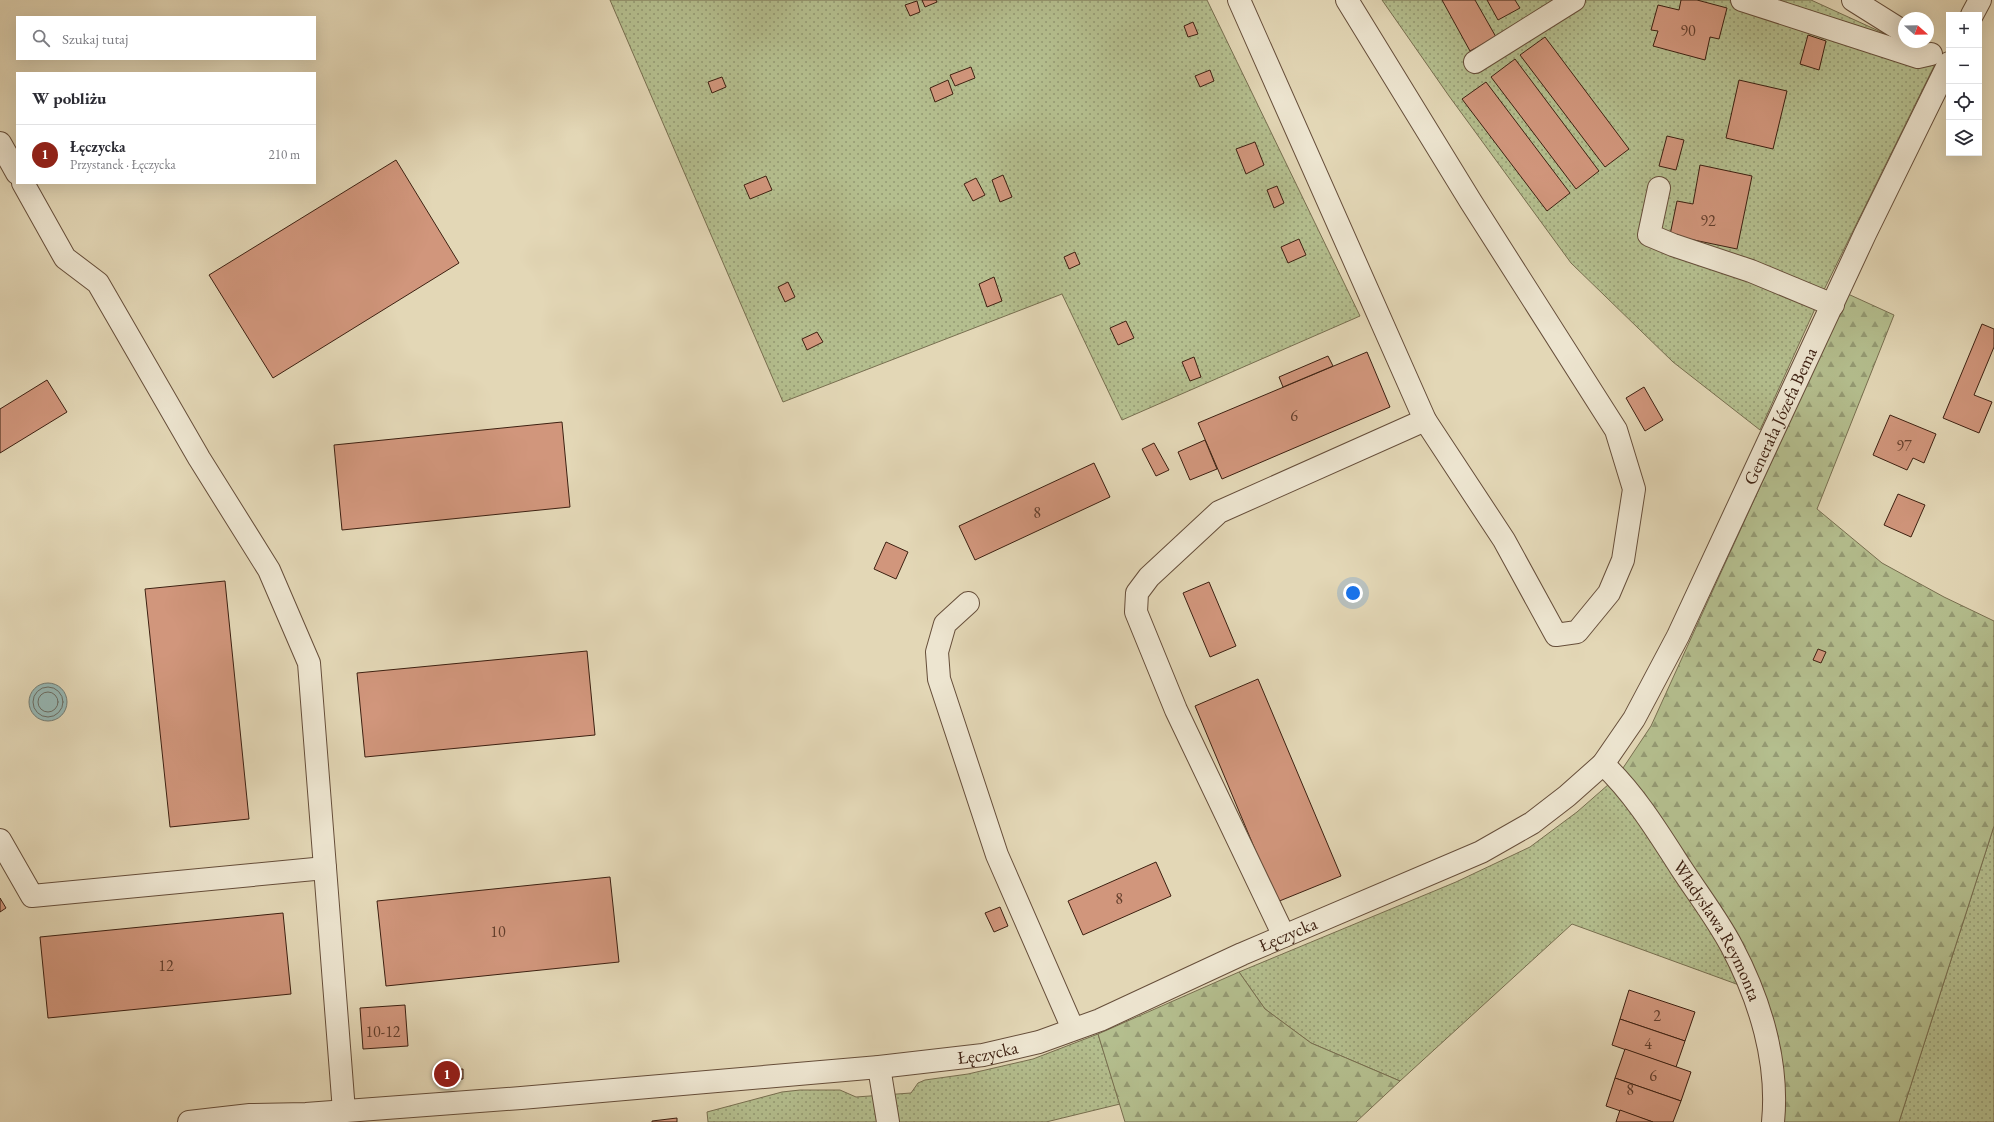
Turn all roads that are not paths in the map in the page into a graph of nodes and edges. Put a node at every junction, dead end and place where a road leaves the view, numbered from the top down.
1 (1239, 0) edge
2 (1347, 0) edge
3 (1574, 0) edge
4 (1742, 0) edge
5 (1852, 0) edge
6 (1980, 0) edge
7 (1974, 12) edge
8 (1898, 28) edge
9 (1938, 55) edge
10 (1475, 62) dead end
11 (0, 143) edge
12 (16, 171) edge
13 (24, 184) edge
14 (1659, 188) dead end
15 (1833, 305) junction
16 (1424, 420) junction
17 (968, 603) dead end
18 (1603, 764) junction
19 (0, 840) edge
20 (325, 868) junction
21 (1284, 936) junction
22 (1073, 1029) junction
23 (879, 1067) junction
24 (306, 1114) junction
25 (350, 1114) edge
26 (188, 1122) edge
27 (279, 1122) edge
28 (888, 1122) edge
29 (1773, 1122) edge

1 - 16 street
2 - 16 street
3 - 10 street
4 - 9 street
5 - 8 street
6 - 7 street
9 - 15 street, Generała Józefa Bema
11 - 12 street
13 - 20 street
14 - 15 street
15 - 18 street, Generała Józefa Bema
16 - 21 street
17 - 22 street
18 - 21 street, Łęczycka
18 - 29 street, Władysława Reymonta
19 - 20 street
20 - 25 street
21 - 22 street, Łęczycka
22 - 23 street, Łęczycka
23 - 25 street, Łęczycka
23 - 28 street
24 - 25 street, Łęczycka
24 - 26 street, Łęczycka
24 - 27 street, Łęczycka

